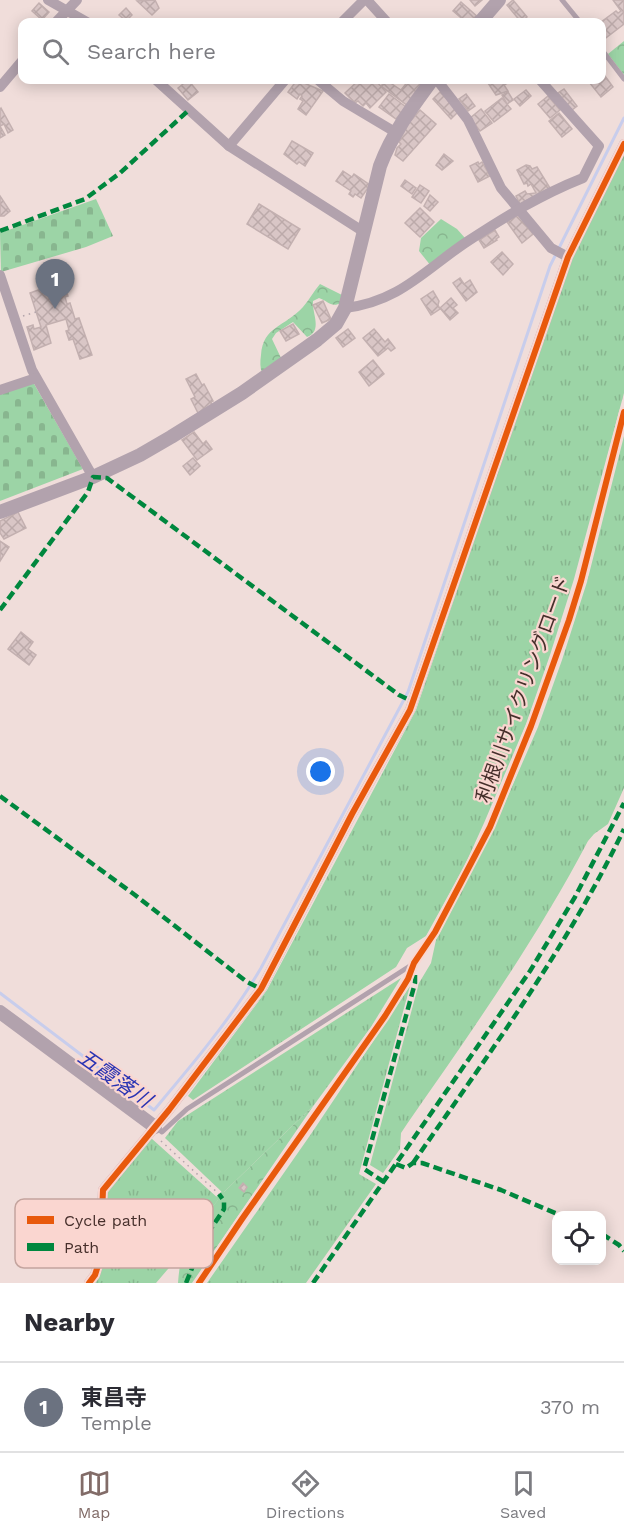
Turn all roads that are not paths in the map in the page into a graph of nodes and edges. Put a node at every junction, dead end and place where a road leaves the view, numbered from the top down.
1 (48, 0) edge
2 (76, 0) edge
3 (366, 0) edge
4 (499, 0) edge
5 (562, 0) edge
6 (66, 11) junction
7 (60, 18) edge
8 (79, 18) edge
9 (346, 18) edge
10 (383, 18) edge
11 (487, 18) edge
12 (577, 18) edge
13 (606, 55) edge
14 (18, 66) edge
15 (624, 79) edge
16 (160, 84) edge
17 (282, 84) edge
18 (323, 84) edge
19 (429, 84) edge
20 (441, 84) edge
21 (544, 84) edge
22 (0, 87) edge
23 (395, 132) junction
24 (624, 144) edge
25 (229, 146) junction
26 (518, 209) junction
27 (364, 232) junction
28 (565, 255) junction
29 (0, 275) edge
30 (345, 308) junction
31 (36, 378) junction
32 (0, 390) edge
33 (93, 477) junction
34 (0, 512) edge
35 (0, 1012) edge
36 (155, 1126) junction
37 (103, 1199) edge
38 (213, 1262) edge
39 (97, 1268) edge
40 (209, 1268) edge
41 (89, 1283) edge
42 (199, 1283) edge

1 - 6 street
2 - 6 street
3 - 9 street
3 - 10 street
4 - 11 street
5 - 12 lane
6 - 7 street
6 - 8 street
13 - 15 lane
14 - 22 street
16 - 25 street
17 - 25 street
18 - 23 street
19 - 23 street
20 - 26 street
21 - 26 street
23 - 27 street
24 - 28 street
25 - 27 street
26 - 28 street
26 - 30 street
27 - 30 street
28 - 36 street
29 - 31 street
30 - 33 street
31 - 32 street
31 - 33 street
33 - 34 street
35 - 36 street
36 - 37 street
36 - 38 lane
39 - 41 street
40 - 42 lane

